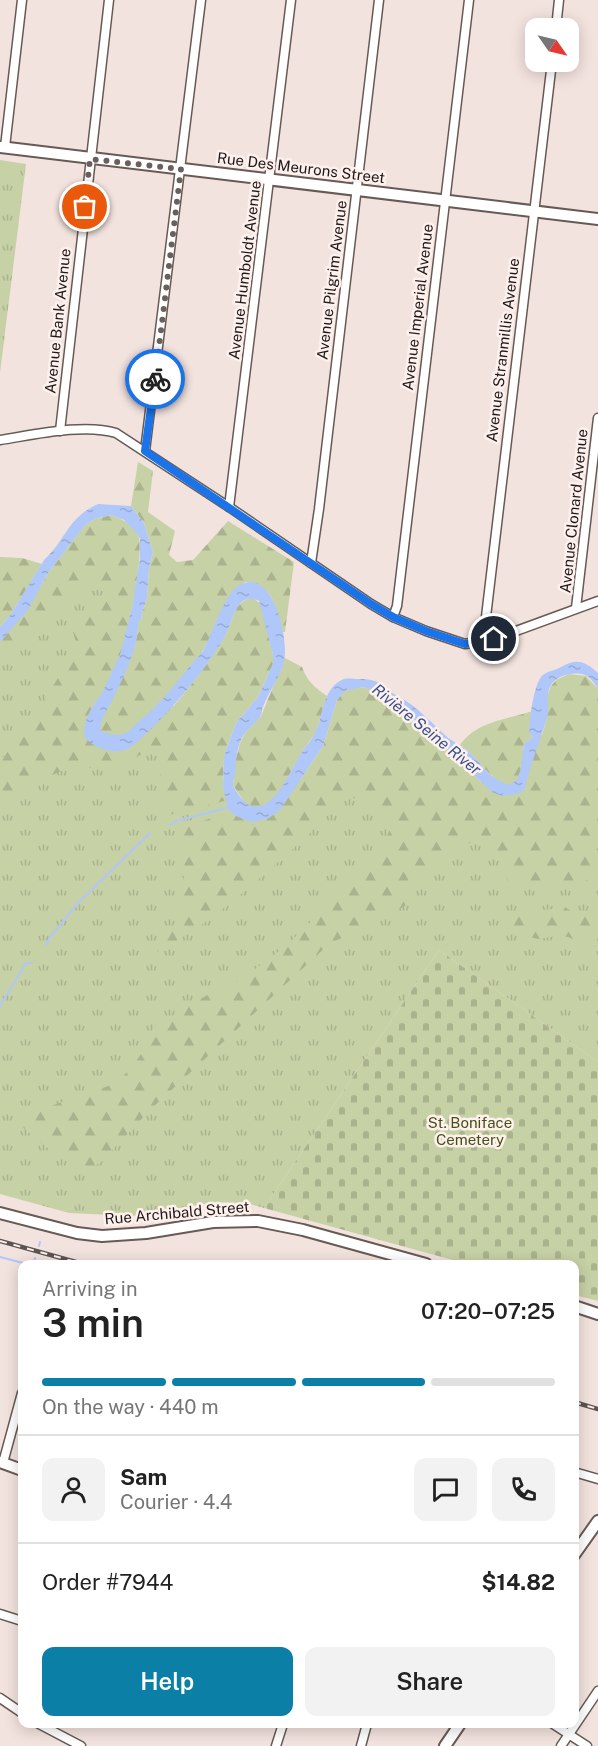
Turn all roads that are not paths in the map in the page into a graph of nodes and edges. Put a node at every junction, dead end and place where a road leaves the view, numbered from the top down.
1 (21, 0) edge
2 (109, 0) edge
3 (201, 0) edge
4 (291, 0) edge
5 (379, 0) edge
6 (469, 0) edge
7 (559, 0) edge
8 (557, 18) edge
9 (551, 72) edge
10 (2, 147) edge
11 (90, 159) junction
12 (181, 169) junction
13 (270, 180) junction
14 (356, 189) junction
15 (444, 201) junction
16 (533, 211) junction
17 (598, 219) edge
18 (598, 418) edge
19 (60, 431) junction
20 (0, 440) edge
21 (145, 451) junction
22 (230, 507) junction
23 (311, 562) junction
24 (598, 601) edge
25 (576, 608) junction
26 (393, 617) junction
27 (483, 642) junction
28 (0, 1213) edge
29 (412, 1260) edge
30 (580, 1307) edge
31 (598, 1312) edge
32 (18, 1407) edge
33 (1, 1466) edge
34 (18, 1469) edge
35 (579, 1473) edge
36 (598, 1479) edge
37 (598, 1521) edge
38 (579, 1548) edge
39 (0, 1614) edge
40 (18, 1620) edge
41 (598, 1691) edge
42 (0, 1698) edge
43 (18, 1710) edge
44 (579, 1719) edge
45 (47, 1728) edge
46 (282, 1728) edge
47 (367, 1728) edge
48 (457, 1728) edge
49 (559, 1728) edge
50 (573, 1728) edge
51 (569, 1734) junction
52 (81, 1746) edge
53 (276, 1746) edge
54 (362, 1746) edge
55 (445, 1746) edge
56 (561, 1746) edge
57 (587, 1746) edge

1 - 10 street
2 - 11 street, Avenue Bank Avenue
3 - 12 street
4 - 13 street, Avenue Humboldt Avenue
5 - 14 street, Avenue Pilgrim Avenue
6 - 15 street, Avenue Imperial Avenue
7 - 8 street
9 - 16 street, Avenue Stranmillis Avenue
10 - 11 street, Rue Des Meurons Street
11 - 12 street, Rue Des Meurons Street
11 - 19 street, Avenue Bank Avenue
12 - 13 street, Rue Des Meurons Street
12 - 21 street
13 - 14 street, Rue Des Meurons Street
13 - 22 street, Avenue Humboldt Avenue
14 - 15 street, Rue Des Meurons Street
14 - 23 street, Avenue Pilgrim Avenue
15 - 16 street, Rue Des Meurons Street
15 - 26 street, Avenue Imperial Avenue
16 - 17 street, Rue Des Meurons Street
16 - 27 street, Avenue Stranmillis Avenue
18 - 25 street, Avenue Clonard Avenue
19 - 20 street
19 - 21 street
21 - 22 street
22 - 23 street
23 - 26 street
24 - 25 street
25 - 27 street
26 - 27 street
28 - 29 street, Rue Archibald Street
30 - 31 street
32 - 33 street
33 - 34 street
35 - 36 street
37 - 38 street
39 - 40 street
41 - 44 street
42 - 43 street
45 - 52 street
46 - 53 street
47 - 54 street
48 - 55 street
49 - 51 street
50 - 51 street
51 - 56 street
51 - 57 street

